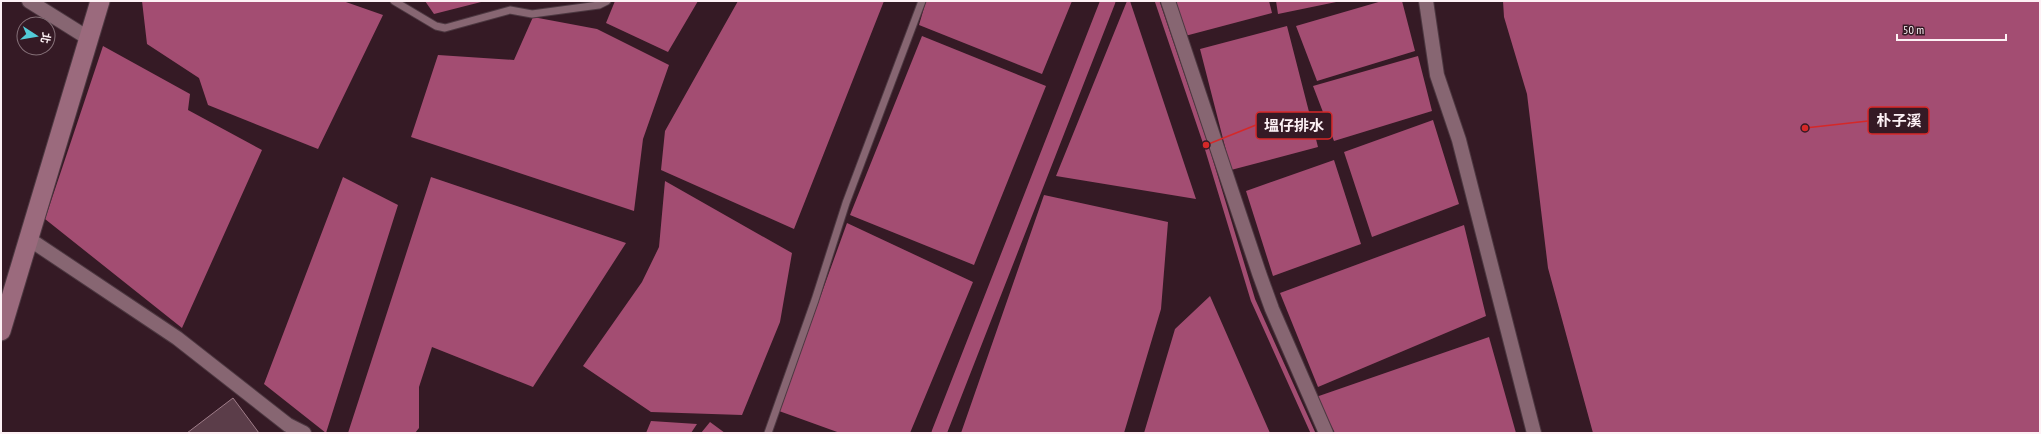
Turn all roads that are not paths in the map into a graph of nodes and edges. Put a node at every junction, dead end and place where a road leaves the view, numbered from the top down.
1 (28, 1) edge
2 (100, 1) edge
3 (394, 1) edge
4 (607, 1) edge
5 (922, 1) edge
6 (1168, 1) edge
7 (1426, 1) edge
8 (88, 38) junction
9 (29, 239) junction
10 (1, 331) edge
11 (304, 433) edge
12 (768, 433) edge
13 (1326, 433) edge
14 (1534, 433) edge

1 - 8 street
2 - 8 main road
3 - 4 lane
5 - 12 lane
6 - 13 street
7 - 14 street
8 - 9 main road
9 - 10 main road
9 - 11 street

